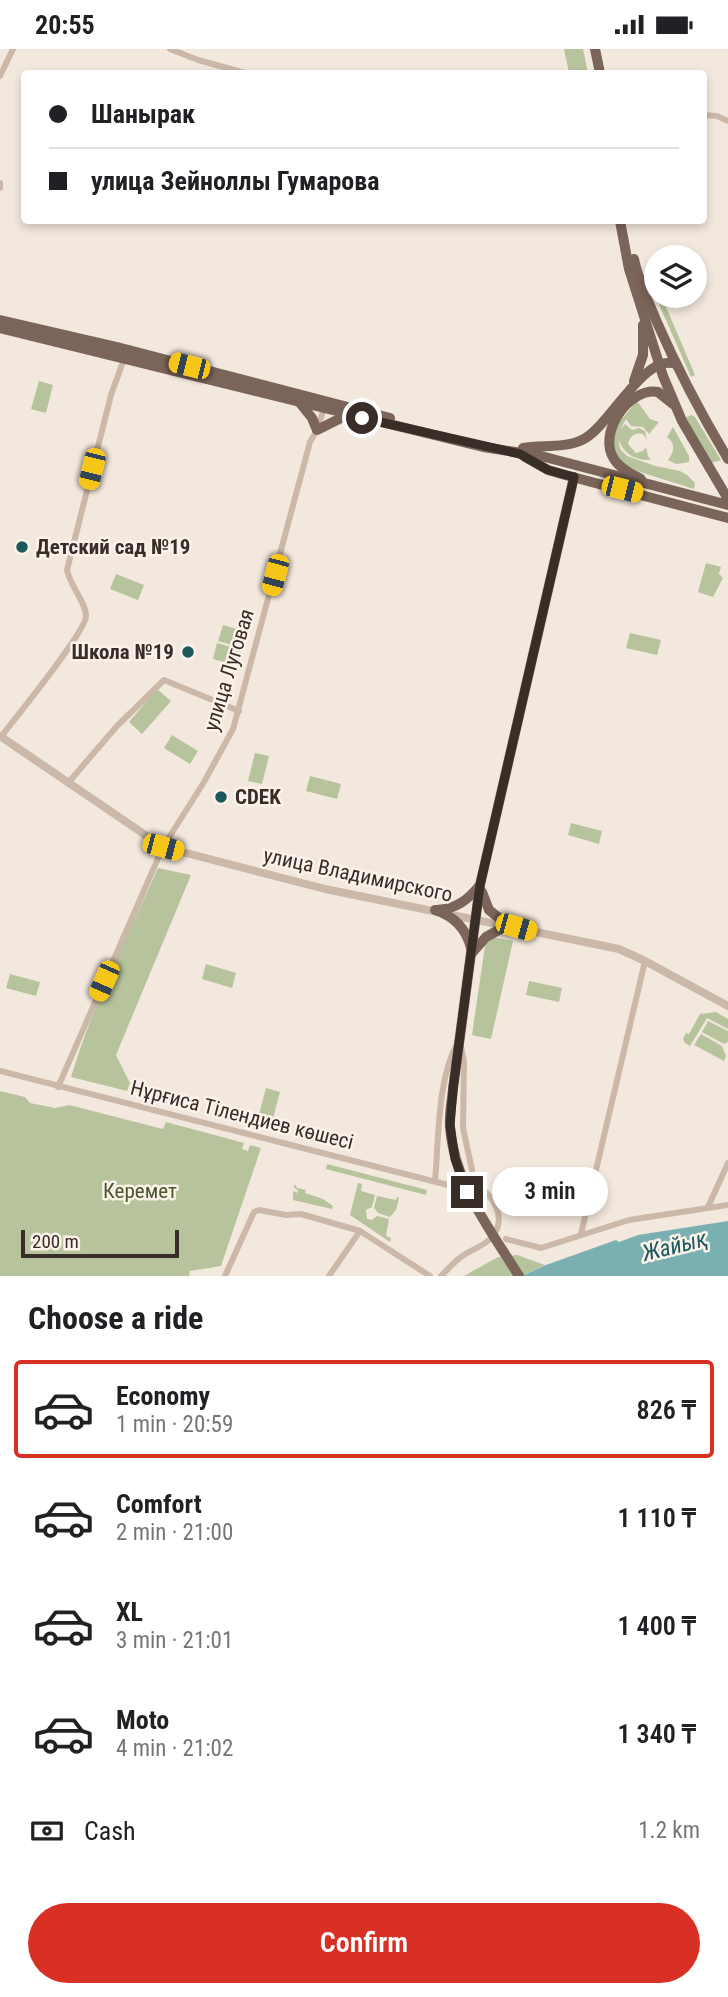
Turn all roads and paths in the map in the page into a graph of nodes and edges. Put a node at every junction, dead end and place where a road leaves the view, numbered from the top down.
1 (13, 49) edge
2 (170, 49) edge
3 (589, 49) edge
4 (595, 49) edge
5 (234, 70) edge
6 (592, 70) edge
7 (599, 70) edge
8 (0, 76) edge
9 (707, 115) edge
10 (728, 121) edge
11 (621, 224) edge
12 (627, 224) edge
13 (642, 310) junction
14 (0, 320) edge
15 (0, 328) edge
16 (124, 359) junction
17 (676, 364) junction
18 (659, 366) junction
19 (629, 390) junction
20 (299, 403) junction
21 (325, 405) junction
22 (675, 406) junction
23 (699, 411) junction
24 (348, 414) junction
25 (378, 418) junction
26 (682, 421) junction
27 (317, 430) junction
28 (521, 451) junction
29 (728, 459) edge
30 (574, 477) junction
31 (651, 485) junction
32 (728, 499) edge
33 (728, 505) edge
34 (728, 518) edge
35 (239, 712) junction
36 (1, 736) edge
37 (68, 783) junction
38 (163, 847) junction
39 (480, 885) junction
40 (435, 910) junction
41 (476, 918) junction
42 (508, 925) junction
43 (472, 954) junction
44 (645, 961) junction
45 (728, 1006) edge
46 (459, 1039) junction
47 (0, 1071) edge
48 (58, 1087) junction
49 (728, 1163) edge
50 (435, 1181) junction
51 (475, 1184) junction
52 (728, 1205) edge
53 (708, 1207) junction
54 (360, 1231) junction
55 (581, 1234) junction
56 (506, 1238) dead end
57 (225, 1276) edge
58 (330, 1276) edge
59 (430, 1276) edge
60 (440, 1276) edge
61 (519, 1276) edge

1 - 8 street
2 - 5 street
3 - 6 main road
4 - 7 main road
9 - 10 street
11 - 13 main road
12 - 17 main road
13 - 18 main road
13 - 19 main road
14 - 21 main road
15 - 16 main road
16 - 20 main road
16 - 36 street
17 - 18 main road
17 - 23 main road
18 - 19 main road
18 - 22 main road
19 - 28 main road
20 - 21 main road
20 - 27 main road
21 - 24 main road
21 - 25 main road
21 - 27 street, улица Луговая
22 - 26 main road
22 - 31 main road
23 - 26 main road
23 - 29 main road
24 - 25 main road
24 - 27 main road
25 - 28 main road
26 - 32 main road
27 - 35 street, улица Луговая
28 - 30 main road
28 - 31 main road
30 - 34 main road
30 - 39 main road
31 - 33 main road
35 - 37 street
35 - 38 street, улица Луговая
36 - 37 street, улица Владимирского
37 - 38 street, улица Владимирского
38 - 40 street, улица Владимирского
38 - 48 street, улица Луговая
39 - 40 main road
39 - 41 main road
39 - 42 main road
40 - 41 street, улица Владимирского
40 - 43 main road
41 - 42 street, улица Владимирского
41 - 43 main road
42 - 43 main road
42 - 44 street, улица Владимирского
43 - 46 main road
44 - 45 street, улица Владимирского
44 - 55 street
46 - 50 street
46 - 51 street
46 - 61 main road, bridge
47 - 48 street, Нұрғиса Тілендиев көшесі
48 - 50 street, Нұрғиса Тілендиев көшесі
49 - 53 street
50 - 51 street, Нұрғиса Тілендиев көшесі
51 - 60 street
52 - 53 street
53 - 55 street
54 - 57 street
54 - 58 street
54 - 59 street
55 - 56 street

